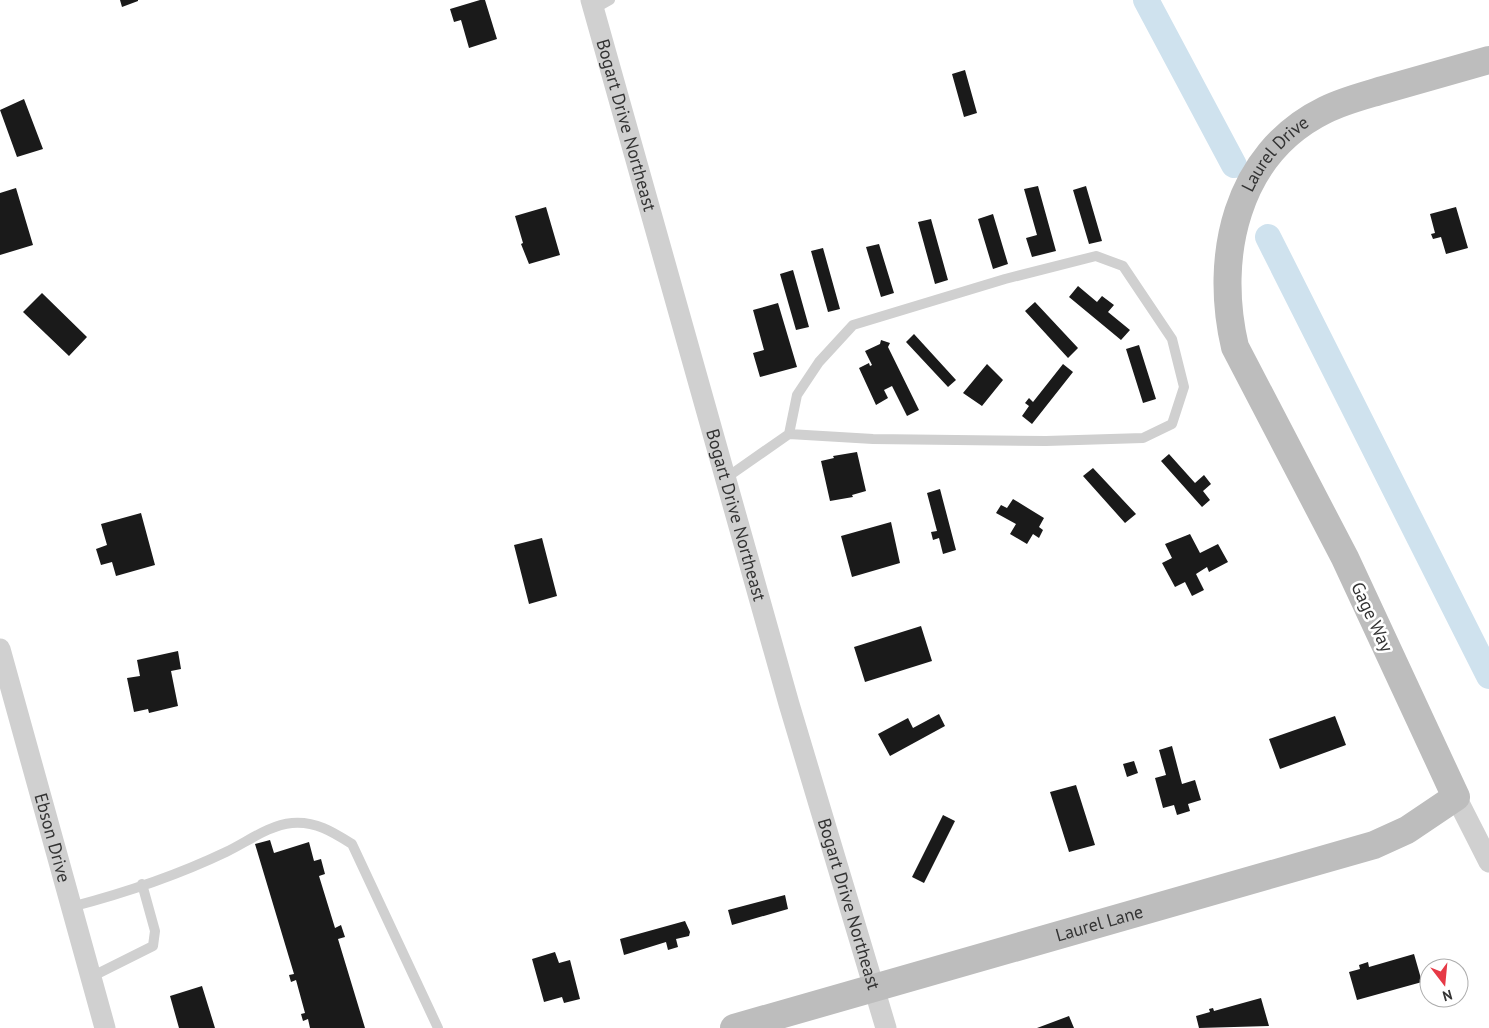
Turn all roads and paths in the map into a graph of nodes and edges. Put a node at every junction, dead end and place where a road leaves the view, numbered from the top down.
1 (598, 3) edge
2 (1489, 60) edge
3 (1248, 375) joint
4 (789, 434) junction
5 (726, 478) junction
6 (1, 658) edge
7 (1456, 797) junction
8 (1489, 862) edge
9 (142, 884) junction
10 (71, 907) junction
11 (91, 977) junction
12 (875, 988) junction
13 (105, 1028) edge
14 (438, 1028) edge
15 (734, 1028) edge
16 (886, 1028) edge

1 - 5 street, Bogart Drive Northeast
2 - 3 street, Laurel Drive
3 - 7 street, Gage Way
4 - 4 lane
4 - 5 lane
5 - 12 street, Bogart Drive Northeast
6 - 10 street, Ebson Drive
7 - 8 street, Gage Way
7 - 12 street, Laurel Lane
9 - 10 lane
9 - 11 lane
9 - 14 lane
10 - 11 street, Ebson Drive
11 - 13 street, Ebson Drive
12 - 15 street, Laurel Lane
12 - 16 street, Bogart Drive Northeast

